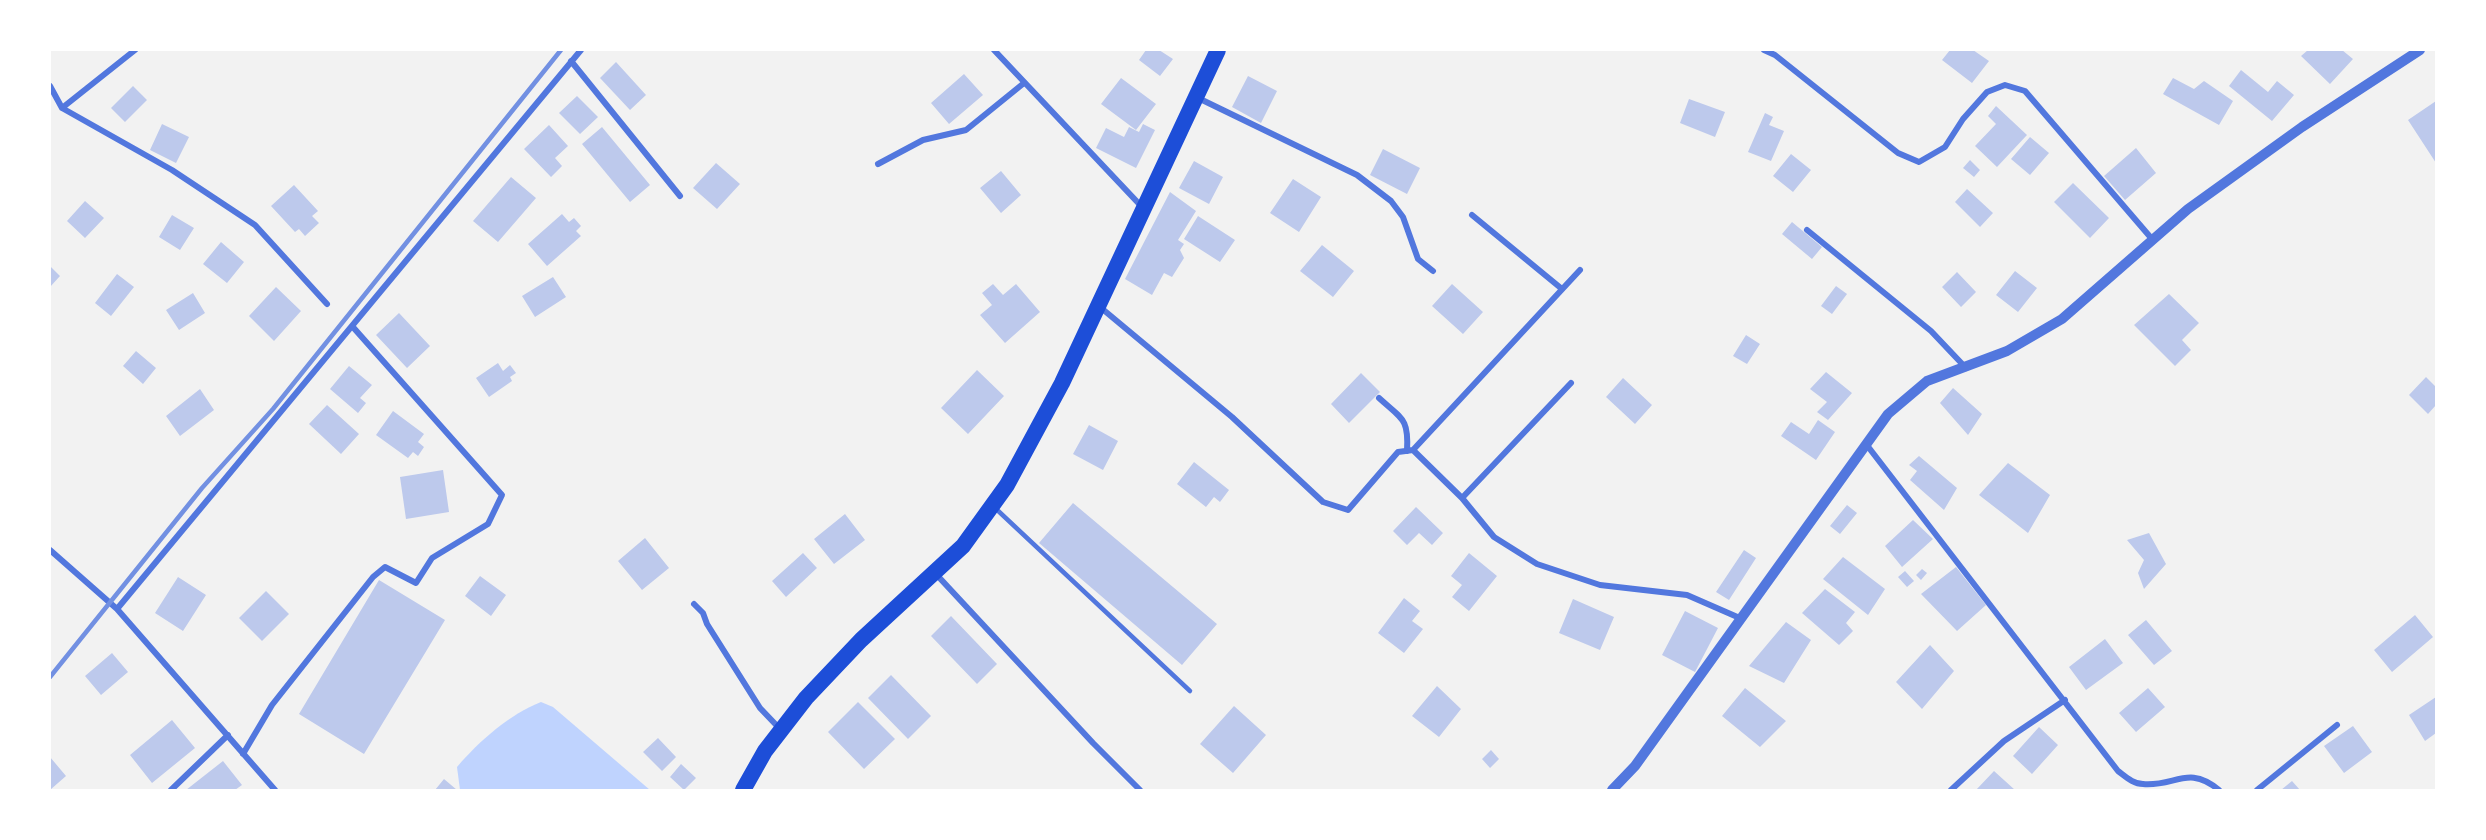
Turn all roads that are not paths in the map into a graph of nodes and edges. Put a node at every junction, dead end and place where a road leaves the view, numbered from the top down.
1 (135, 50) edge
2 (581, 50) edge
3 (994, 50) edge
4 (1218, 50) edge
5 (1764, 50) edge
6 (2420, 50) edge
7 (571, 62) junction
8 (1024, 82) junction
9 (50, 86) edge
10 (1196, 97) junction
11 (62, 108) junction
12 (878, 164) dead end
13 (680, 196) dead end
14 (1143, 208) junction
15 (1472, 215) dead end
16 (1807, 230) dead end
17 (2152, 239) junction
18 (1580, 270) dead end
19 (1433, 271) dead end
20 (1562, 289) junction
21 (327, 304) dead end
22 (1098, 306) junction
23 (352, 326) junction
24 (1967, 368) junction
25 (1571, 383) dead end
26 (1379, 398) dead end
27 (1866, 444) junction
28 (1410, 451) junction
29 (1462, 498) junction
30 (992, 505) junction
31 (50, 550) edge
32 (935, 573) junction
33 (694, 604) dead end
34 (117, 609) junction
35 (1742, 620) junction
36 (1190, 692) dead end
37 (2065, 700) junction
38 (2337, 724) dead end
39 (782, 731) junction
40 (228, 735) junction
41 (243, 754) junction
42 (171, 790) edge
43 (275, 790) edge
44 (743, 790) edge
45 (1140, 790) edge
46 (1612, 790) edge
47 (1951, 790) edge
48 (2219, 790) edge
49 (2257, 790) edge

1 - 11 street
2 - 7 street
3 - 8 street
4 - 10 highway
5 - 17 street
6 - 17 street
7 - 13 street
7 - 23 street
8 - 12 street
8 - 14 street
9 - 11 street
10 - 14 highway
10 - 19 street
11 - 21 street
14 - 22 highway
15 - 20 street
16 - 24 street
17 - 24 street
18 - 20 street
20 - 28 street
22 - 28 street
22 - 30 highway
23 - 34 street
23 - 41 street
24 - 27 street
25 - 29 street
26 - 28 street
27 - 35 street
27 - 37 street
28 - 29 street
29 - 35 street
30 - 32 highway
30 - 36 lane
31 - 34 street
32 - 39 highway
32 - 45 street
33 - 39 street
34 - 40 street
35 - 46 street
37 - 47 street
37 - 48 street
38 - 49 street
39 - 44 highway
40 - 41 street
40 - 42 street
41 - 43 street

